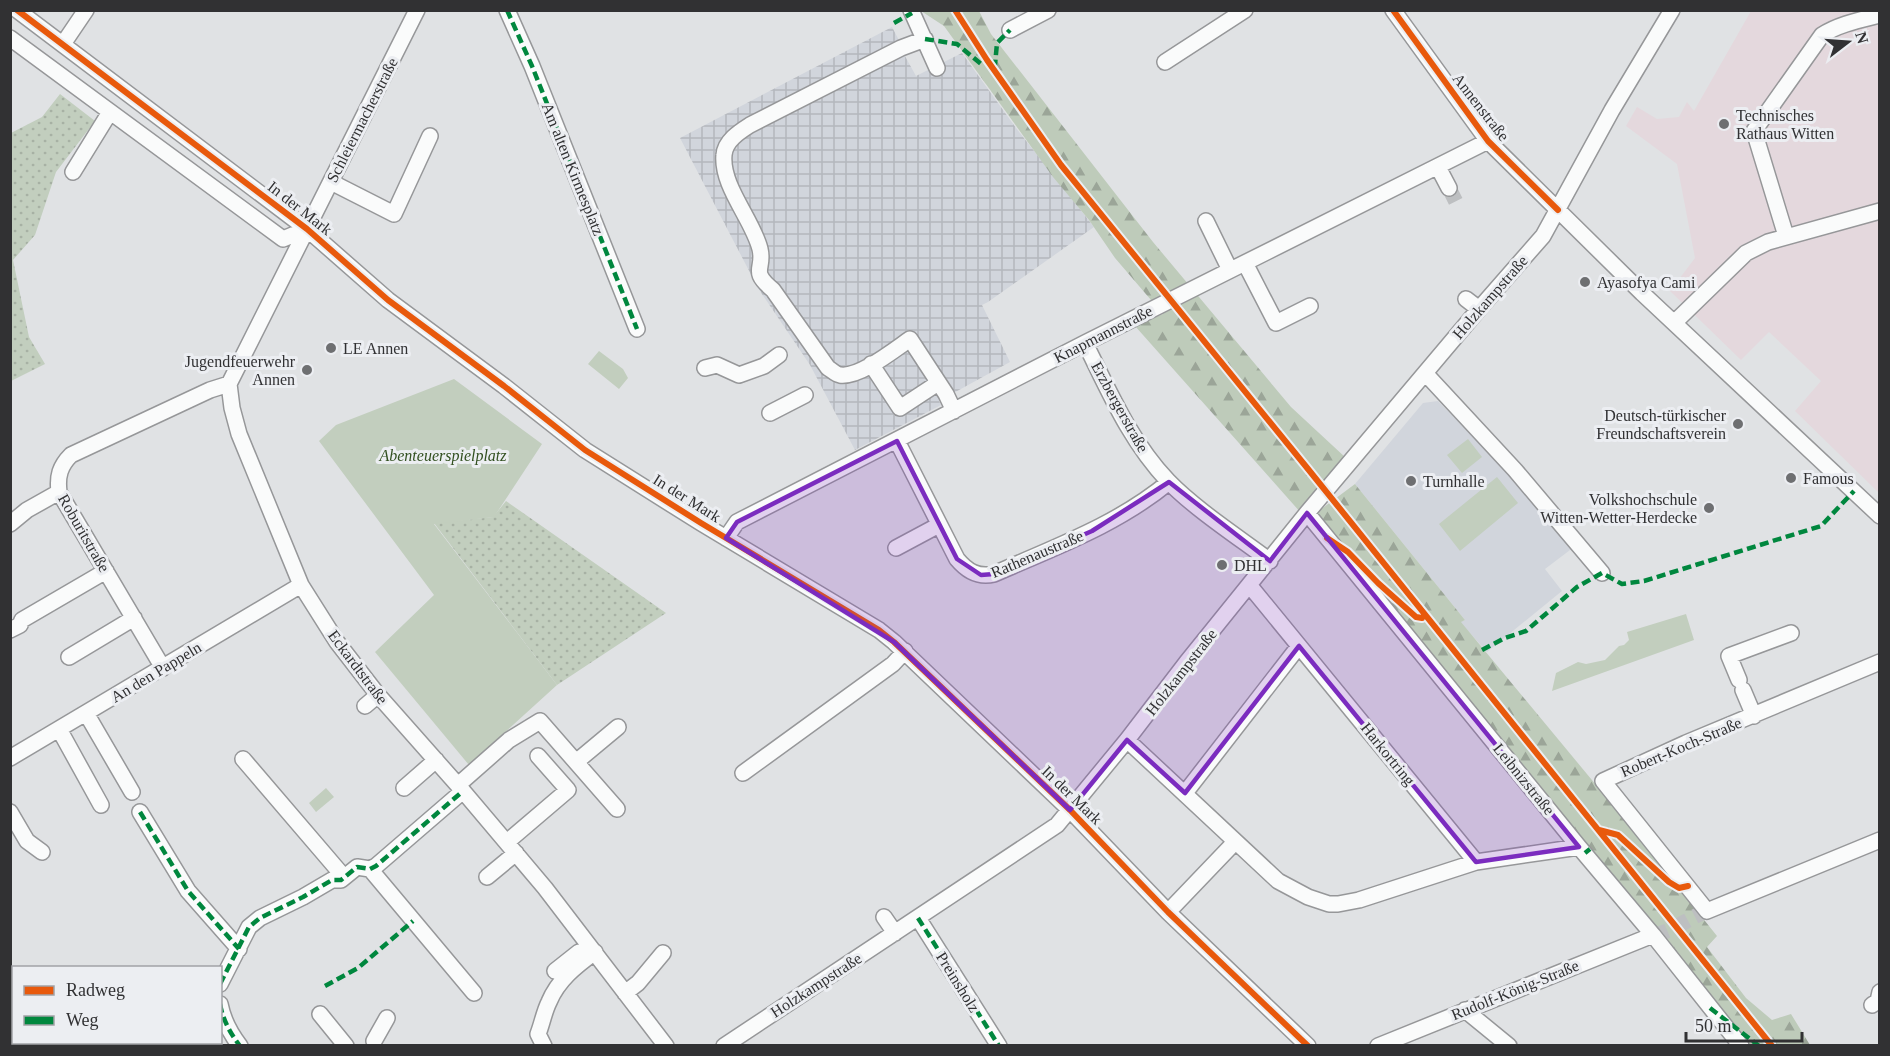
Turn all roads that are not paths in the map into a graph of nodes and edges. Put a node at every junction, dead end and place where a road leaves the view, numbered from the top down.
1 (17, 10) edge
2 (86, 10) edge
3 (417, 10) edge
4 (507, 10) edge
5 (911, 10) edge
6 (1048, 10) edge
7 (1245, 10) edge
8 (1393, 10) edge
9 (1672, 10) edge
10 (1880, 15) edge
11 (1010, 30) dead end
12 (10, 38) edge
13 (924, 39) junction
14 (63, 44) junction
15 (1165, 62) dead end
16 (937, 68) dead end
17 (110, 112) junction
18 (430, 136) dead end
19 (1488, 141) junction
20 (1438, 167) junction
21 (73, 172) dead end
22 (331, 182) junction
23 (1449, 189) tunnel mouth
24 (1558, 210) junction
25 (1880, 211) edge
26 (1206, 222) dead end
27 (307, 229) junction
28 (1786, 236) junction
29 (1245, 263) junction
30 (1230, 270) junction
31 (1466, 299) dead end
32 (1310, 306) dead end
33 (1479, 309) junction
34 (1675, 322) junction
35 (637, 329) dead end
36 (1085, 343) junction
37 (779, 355) dead end
38 (871, 364) junction
39 (705, 369) dead end
40 (1425, 373) junction
41 (938, 383) junction
42 (230, 384) junction
43 (805, 395) dead end
44 (954, 411) junction
45 (770, 413) dead end
46 (897, 441) junction
47 (1169, 482) junction
48 (59, 492) junction
49 (1307, 513) junction
50 (1880, 516) edge
51 (10, 524) edge
52 (939, 525) junction
53 (726, 538) junction
54 (896, 548) dead end
55 (1270, 561) junction
56 (106, 571) junction
57 (1602, 573) dead end
58 (301, 585) junction
59 (1250, 586) junction
60 (134, 618) junction
61 (10, 630) edge
62 (1791, 633) dead end
63 (1299, 646) junction
64 (905, 651) junction
65 (69, 657) dead end
66 (1880, 662) edge
67 (162, 673) junction
68 (378, 695) junction
69 (366, 706) dead end
70 (86, 713) junction
71 (1754, 716) junction
72 (618, 727) dead end
73 (59, 729) junction
74 (1127, 740) junction
75 (13, 751) edge
76 (538, 756) dead end
77 (243, 759) dead end
78 (436, 760) junction
79 (576, 762) junction
80 (743, 773) dead end
81 (404, 788) dead end
82 (460, 788) junction
83 (132, 792) dead end
84 (1185, 794) junction
85 (101, 805) dead end
86 (617, 809) dead end
87 (1070, 810) junction
88 (10, 812) edge
89 (140, 812) dead end
90 (1880, 840) edge
91 (1235, 842) junction
92 (1579, 847) junction
93 (519, 851) junction
94 (42, 852) dead end
95 (1476, 862) junction
96 (370, 869) junction
97 (344, 877) junction
98 (487, 877) dead end
99 (1168, 912) junction
100 (884, 917) dead end
101 (918, 918) junction
102 (895, 933) junction
103 (1653, 935) junction
104 (592, 948) junction
105 (239, 949) junction
106 (663, 953) dead end
107 (555, 971) dead end
108 (222, 979) edge
109 (474, 993) dead end
110 (626, 993) junction
111 (222, 1010) edge
112 (1465, 1010) junction
113 (320, 1014) dead end
114 (387, 1018) dead end
115 (373, 1044) edge
116 (240, 1046) edge
117 (346, 1046) edge
118 (544, 1046) edge
119 (666, 1046) edge
120 (724, 1046) edge
121 (999, 1046) edge
122 (1308, 1046) edge
123 (1378, 1046) edge
124 (1509, 1046) edge
125 (1741, 1046) edge

1 - 14 street, In der Mark
2 - 14 street
3 - 22 street, Schleiermacherstraße
4 - 35 street, Am alten Kirmesplatz
5 - 13 street
6 - 11 street
7 - 15 street
8 - 19 street, Annenstraße
9 - 24 street, Holzkampstraße
10 - 28 street
12 - 17 street, In der Mark
13 - 16 street
13 - 38 street
14 - 27 street, In der Mark
17 - 21 street
17 - 27 street, In der Mark
18 - 22 street
19 - 20 street, Knapmannstraße
19 - 24 street, Annenstraße
20 - 23 street
20 - 29 street, Knapmannstraße
22 - 27 street, Schleiermacherstraße
24 - 33 street, Holzkampstraße
24 - 34 street, Annenstraße
25 - 28 street
26 - 30 street
27 - 42 street
27 - 53 street, In der Mark
28 - 34 street
29 - 30 street, Knapmannstraße
29 - 32 street
30 - 36 street, Knapmannstraße
31 - 33 street
33 - 40 street, Holzkampstraße
34 - 50 street, Annenstraße
36 - 44 street, Knapmannstraße
36 - 47 street, Erzbergerstraße
37 - 39 street
38 - 41 street
38 - 41 street
40 - 49 street, Holzkampstraße
40 - 57 street
41 - 44 street
42 - 48 street, Roburitstraße
42 - 58 street, Eckardtstraße
43 - 45 street
44 - 46 street, Knapmannstraße
46 - 52 street, Rathenaustraße
46 - 53 street, Knapmannstraße
47 - 52 street, Rathenaustraße
47 - 55 street, Erzbergerstraße
48 - 51 street
48 - 56 street, Roburitstraße
49 - 55 street, Holzkampstraße
49 - 92 street, Leibnizstraße
52 - 54 street
53 - 64 street, In der Mark
55 - 59 street, Holzkampstraße
56 - 60 street, Roburitstraße
56 - 61 street
58 - 67 street, An den Pappeln
58 - 68 street, Eckardtstraße
59 - 63 street, Harkortring
59 - 74 street, Holzkampstraße
60 - 65 street
60 - 67 street, Roburitstraße
62 - 71 street
63 - 84 street
63 - 95 street, Harkortring
64 - 80 street
64 - 87 street, In der Mark
66 - 71 street, Robert-Koch-Straße
67 - 70 street, An den Pappeln
68 - 69 street
68 - 78 street, Eckardtstraße
70 - 73 street, An den Pappeln
70 - 83 street
71 - 90 street, Robert-Koch-Straße
72 - 79 street
73 - 75 street, An den Pappeln
73 - 85 street
74 - 84 street
74 - 87 street, Holzkampstraße
76 - 93 street
77 - 97 street
78 - 81 street
78 - 82 street, Eckardtstraße
79 - 82 street
79 - 86 street
82 - 93 street, Eckardtstraße
82 - 96 street
84 - 91 street
87 - 99 street, In der Mark
87 - 101 street, Holzkampstraße
88 - 94 street
89 - 105 street
91 - 95 street
91 - 99 street
92 - 95 street
92 - 103 street, Leibnizstraße
93 - 98 street
93 - 104 street, Eckardtstraße
96 - 97 street
96 - 109 street
97 - 105 street
99 - 122 street, In der Mark
100 - 102 street
101 - 102 street, Holzkampstraße
101 - 121 street, Preinsholz
102 - 120 street, Holzkampstraße
103 - 112 street, Rudolf-König-Straße
103 - 125 street, Leibnizstraße
104 - 107 street
104 - 110 street, Eckardtstraße
104 - 118 street
105 - 108 street
106 - 110 street
110 - 119 street, Eckardtstraße
111 - 116 street
112 - 123 street, Rudolf-König-Straße
112 - 124 street
113 - 117 street
114 - 115 street

